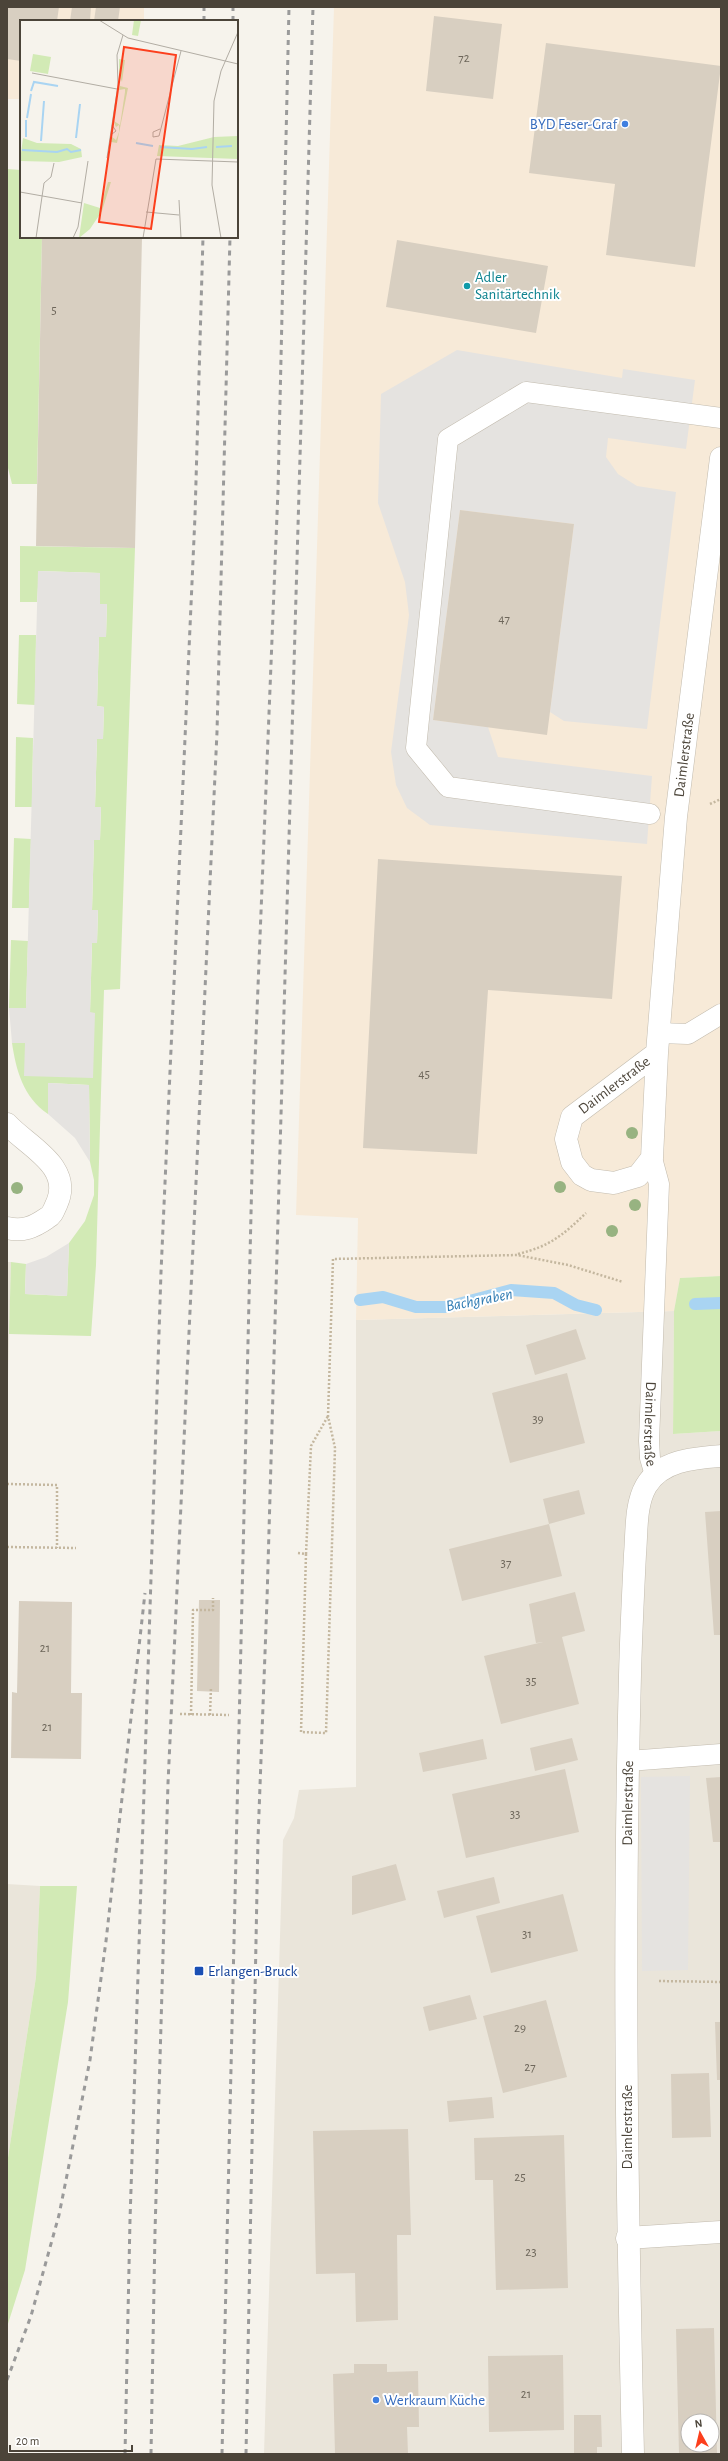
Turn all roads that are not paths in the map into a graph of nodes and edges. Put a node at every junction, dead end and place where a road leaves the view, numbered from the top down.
1 (721, 418) edge
2 (721, 458) edge
3 (650, 814) dead end
4 (721, 1014) edge
5 (658, 1043) junction
6 (7, 1124) edge
7 (652, 1158) junction
8 (7, 1228) edge
9 (721, 1456) edge
10 (655, 1475) junction
11 (721, 1754) edge
12 (628, 1761) junction
13 (721, 2232) edge
14 (627, 2238) junction
15 (633, 2454) edge

1 - 3 lane
2 - 5 street, Daimlerstraße
4 - 5 lane
5 - 7 street, Daimlerstraße
5 - 7 street, Daimlerstraße
6 - 8 street
7 - 10 lane, Daimlerstraße
9 - 10 street
10 - 12 street, Daimlerstraße
11 - 12 lane
12 - 14 street, Daimlerstraße
13 - 14 street
14 - 15 street, Daimlerstraße

